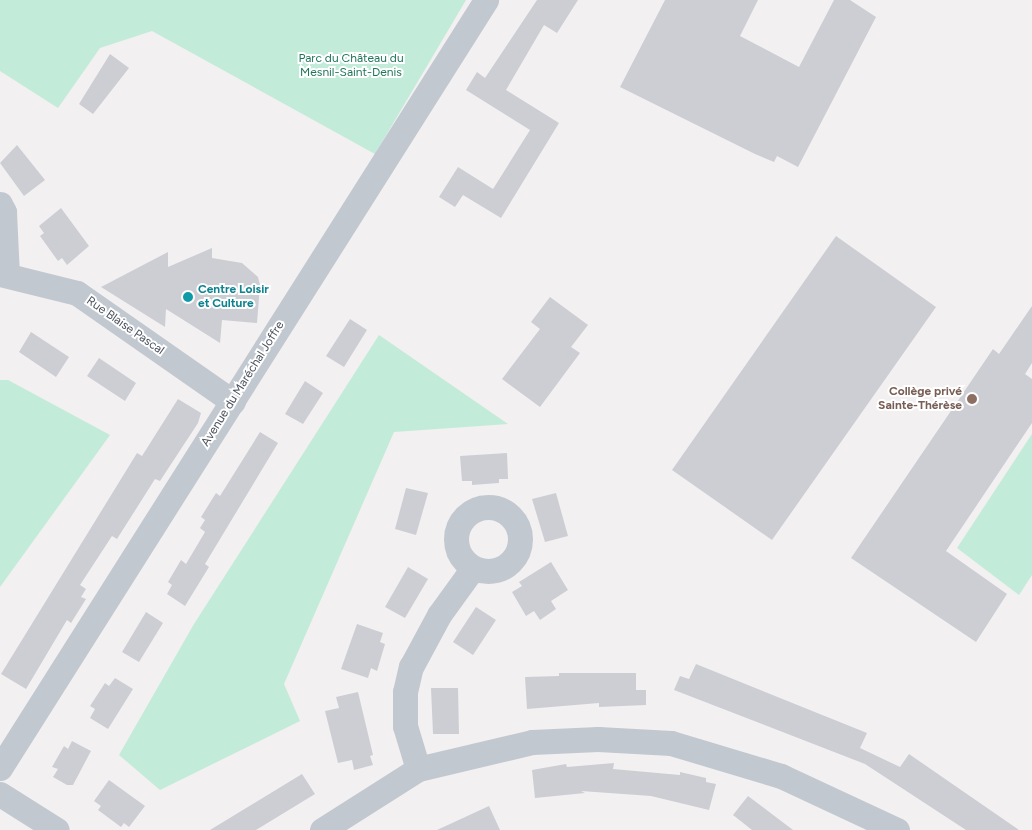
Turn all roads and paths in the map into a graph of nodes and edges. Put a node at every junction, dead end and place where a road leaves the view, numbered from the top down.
1 (486, 0) edge
2 (0, 204) edge
3 (4, 274) edge
4 (232, 402) junction
5 (473, 568) dead end
6 (0, 768) edge
7 (418, 769) junction
8 (0, 794) edge
9 (888, 828) edge
10 (54, 829) edge
11 (322, 830) edge

1 - 4 street, Avenue du Maréchal Joffre
2 - 3 street, Rue Blaise Pascal
3 - 4 street, Rue Blaise Pascal
4 - 6 street, Avenue du Maréchal Joffre
5 - 7 street
7 - 9 street
7 - 11 street
8 - 10 street

